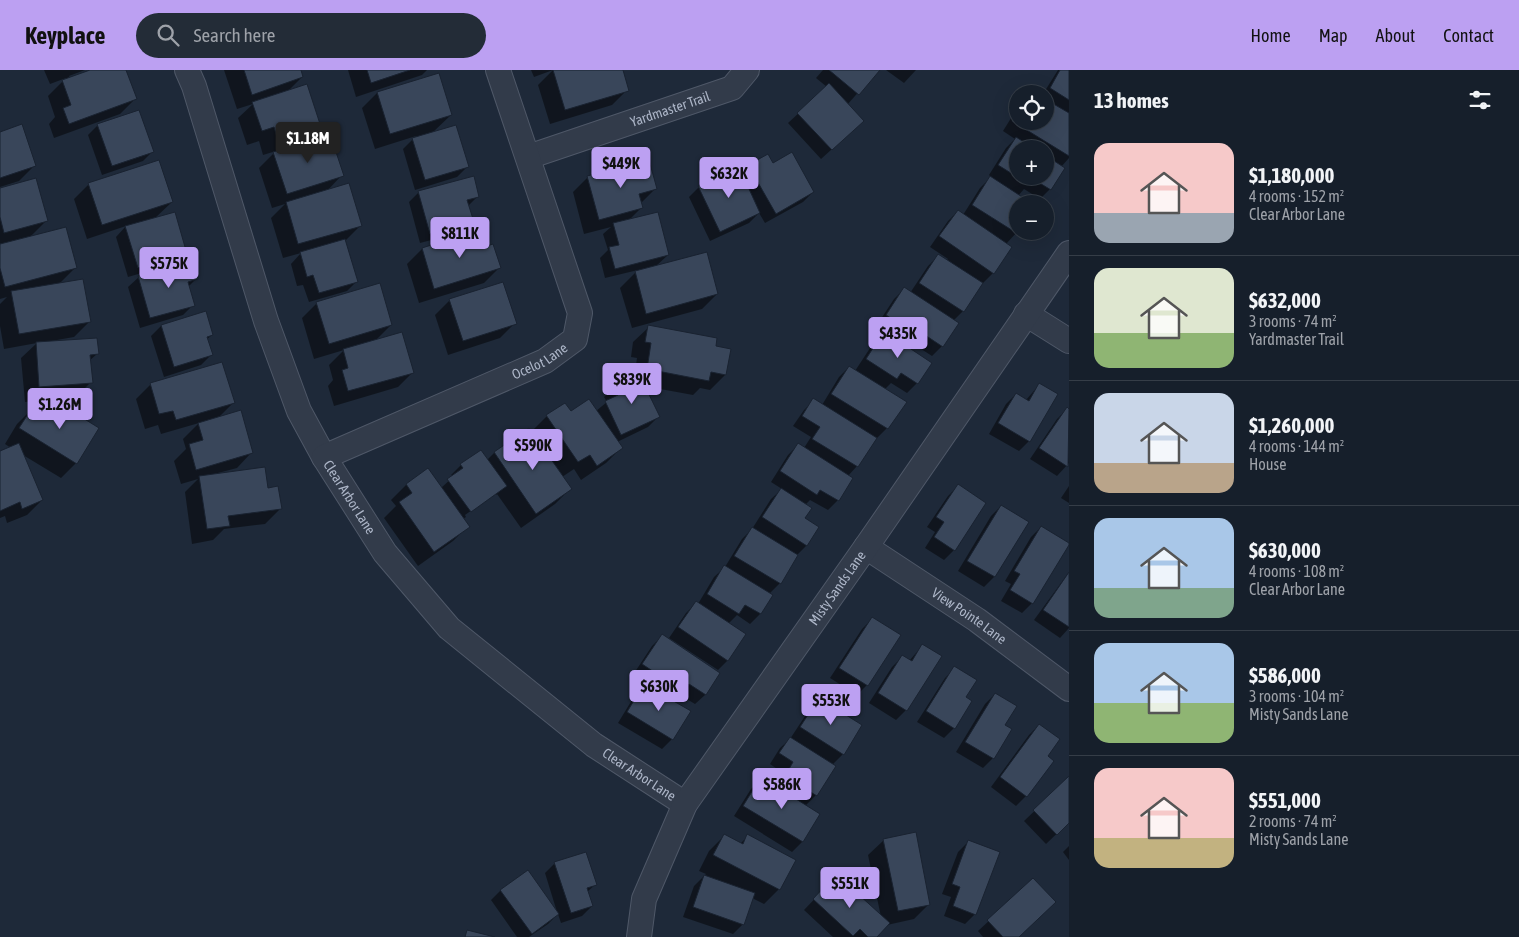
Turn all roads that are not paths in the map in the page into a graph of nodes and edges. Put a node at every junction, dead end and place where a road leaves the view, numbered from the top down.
1 (187, 70) edge
2 (498, 70) edge
3 (747, 70) edge
4 (528, 157) junction
5 (1069, 253) edge
6 (1026, 314) junction
7 (1069, 341) edge
8 (324, 457) junction
9 (866, 547) junction
10 (1069, 688) edge
11 (685, 804) junction
12 (639, 937) edge

1 - 8 street, Clear Arbor Lane
2 - 4 street, Ocelot Lane
3 - 4 street, Yardmaster Trail
4 - 8 street, Ocelot Lane
5 - 6 street, Misty Sands Lane
6 - 7 street
6 - 9 street, Misty Sands Lane
8 - 11 street, Clear Arbor Lane
9 - 10 street, View Pointe Lane
9 - 11 street, Misty Sands Lane
11 - 12 street, Misty Sands Lane

